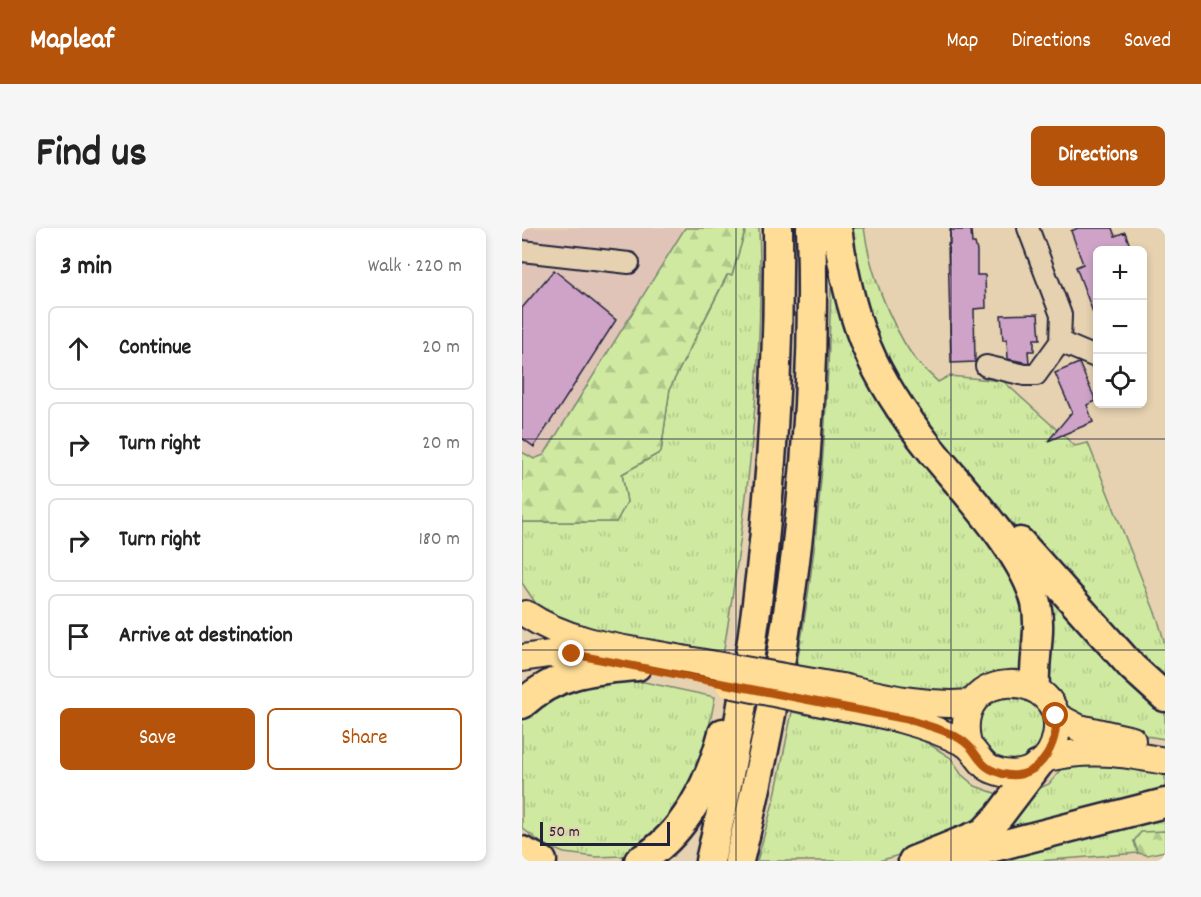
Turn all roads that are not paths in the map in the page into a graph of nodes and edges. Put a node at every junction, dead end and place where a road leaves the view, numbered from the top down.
1 (777, 228) edge
2 (811, 228) edge
3 (837, 228) edge
4 (1028, 228) edge
5 (522, 251) edge
6 (629, 263) dead end
7 (1060, 342) junction
8 (1093, 356) edge
9 (986, 366) dead end
10 (978, 506) junction
11 (524, 608) edge
12 (755, 615) junction
13 (522, 652) edge
14 (522, 658) edge
15 (637, 666) junction
16 (681, 667) junction
17 (1035, 688) junction
18 (839, 696) junction
19 (1165, 697) edge
20 (972, 703) junction
21 (522, 704) edge
22 (1056, 716) junction
23 (968, 745) junction
24 (1165, 746) edge
25 (1165, 760) edge
26 (1042, 762) junction
27 (1165, 803) edge
28 (522, 851) edge
29 (542, 861) edge
30 (639, 861) edge
31 (710, 861) edge
32 (739, 861) edge
33 (914, 861) edge
34 (939, 861) edge

1 - 12 highway
2 - 32 highway
3 - 10 highway
4 - 7 street
5 - 6 street
7 - 8 street
7 - 9 street
10 - 17 highway
10 - 19 highway
11 - 13 main road
11 - 16 main road
12 - 30 highway
12 - 31 highway
14 - 15 main road
15 - 16 main road
15 - 21 highway
16 - 18 main road, bridge
17 - 20 main road
17 - 22 main road
18 - 20 main road
18 - 23 main road
20 - 23 main road
22 - 24 main road
22 - 26 main road
23 - 26 main road
25 - 26 main road
26 - 33 highway
27 - 34 highway
28 - 29 highway

